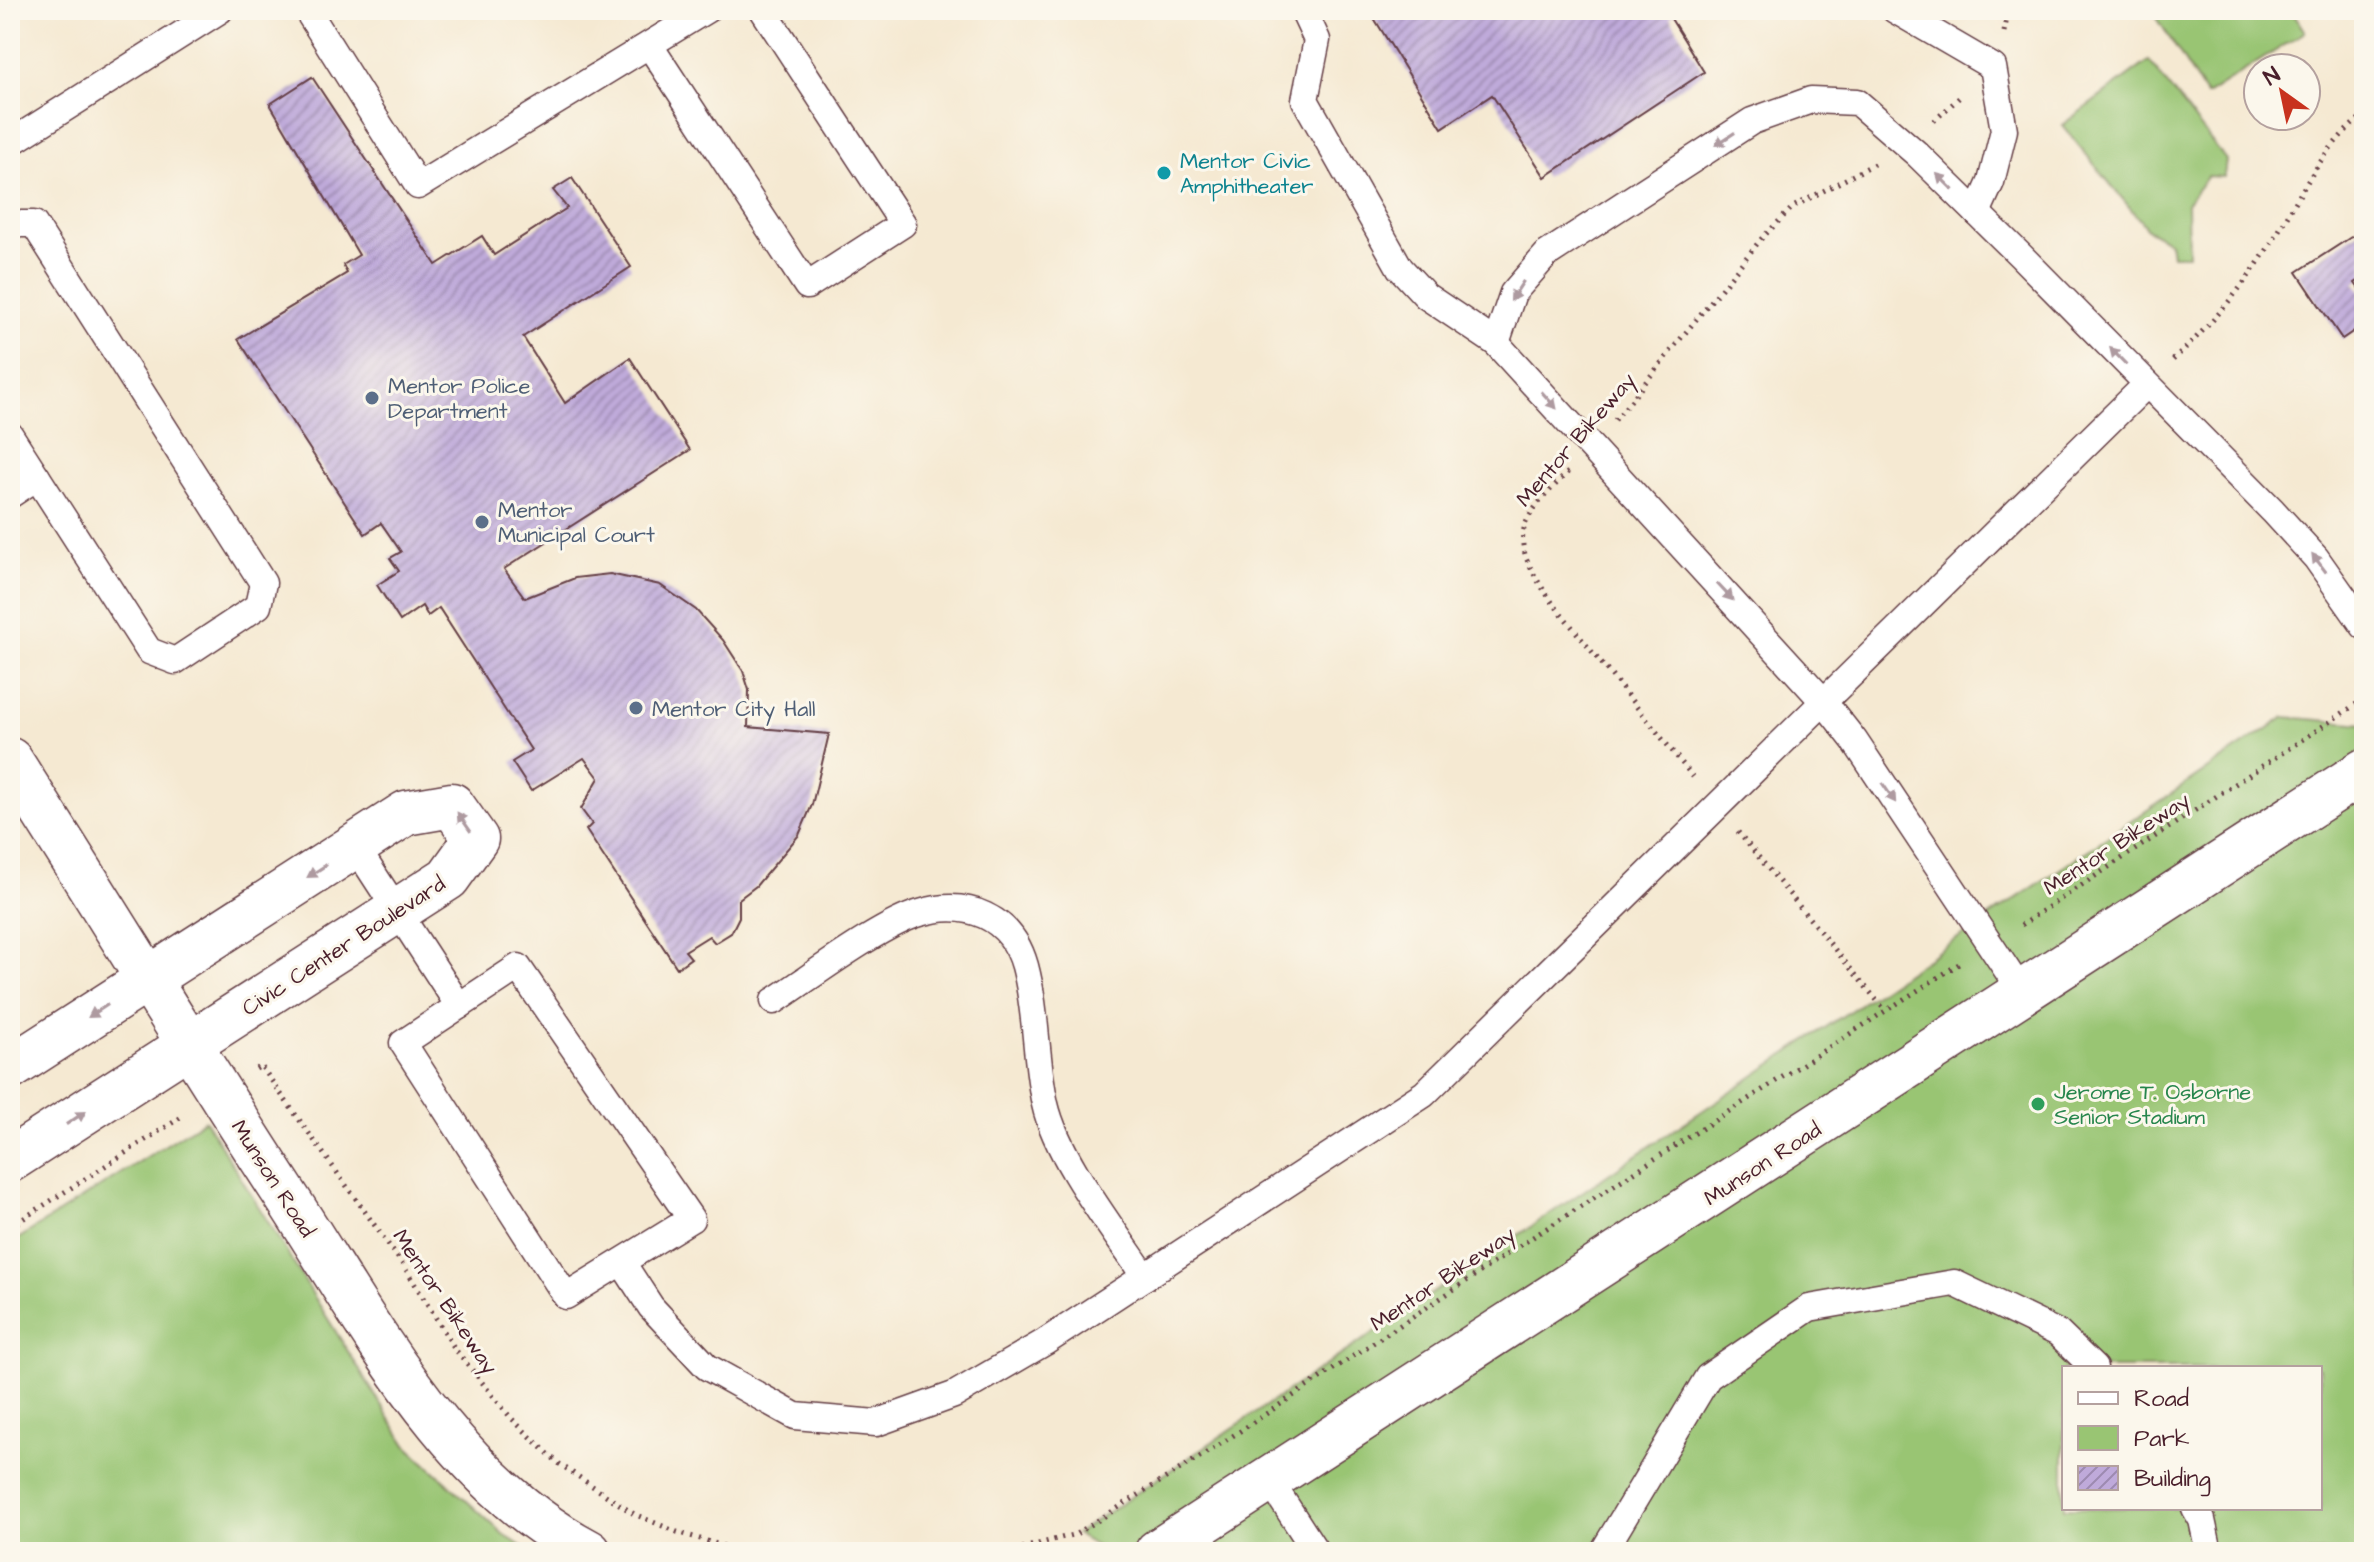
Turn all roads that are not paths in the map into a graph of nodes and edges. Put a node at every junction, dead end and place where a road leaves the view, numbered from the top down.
1 (220, 10) edge
2 (307, 10) edge
3 (706, 10) edge
4 (763, 10) edge
5 (1303, 10) edge
6 (1895, 10) edge
7 (1929, 21) edge
8 (650, 46) junction
9 (10, 143) edge
10 (1977, 213) junction
11 (10, 224) edge
12 (1496, 343) junction
13 (2146, 385) junction
14 (10, 435) edge
15 (37, 477) junction
16 (10, 495) edge
17 (2364, 626) edge
18 (1824, 702) junction
19 (10, 760) edge
20 (2364, 771) edge
21 (355, 846) junction
22 (397, 911) junction
23 (146, 981) junction
24 (2023, 994) junction
25 (774, 1001) dead end
26 (459, 1006) junction
27 (188, 1045) junction
28 (10, 1068) edge
29 (10, 1160) edge
30 (623, 1264) junction
31 (1145, 1277) junction
32 (2092, 1366) edge
33 (1270, 1481) junction
34 (2196, 1510) edge
35 (589, 1552) edge
36 (1157, 1552) edge
37 (1316, 1552) edge
38 (1603, 1552) edge
39 (2209, 1552) edge

1 - 9 lane
2 - 8 lane
3 - 8 lane
4 - 8 lane
5 - 12 lane
6 - 7 lane
7 - 10 lane
10 -> 12 lane
13 -> 10 lane
11 - 15 lane
12 -> 18 lane
17 -> 13 lane
13 - 18 lane
14 - 15 lane
15 - 16 lane
18 -> 24 lane
18 - 31 lane
19 - 23 street, Munson Road
20 - 24 street, Munson Road
21 - 22 lane
22 -> 21 street, Civic Center Boulevard
21 -> 23 street, Civic Center Boulevard
22 - 26 lane
22 - 27 street, Civic Center Boulevard
23 - 27 street, Munson Road
23 -> 28 street, Civic Center Boulevard
24 - 33 street, Munson Road
25 - 31 lane
26 - 30 lane
26 - 30 lane
29 -> 27 street, Civic Center Boulevard
27 - 35 street, Munson Road
30 - 31 lane
32 - 38 lane
33 - 36 street, Munson Road
33 - 37 lane
34 - 39 lane

